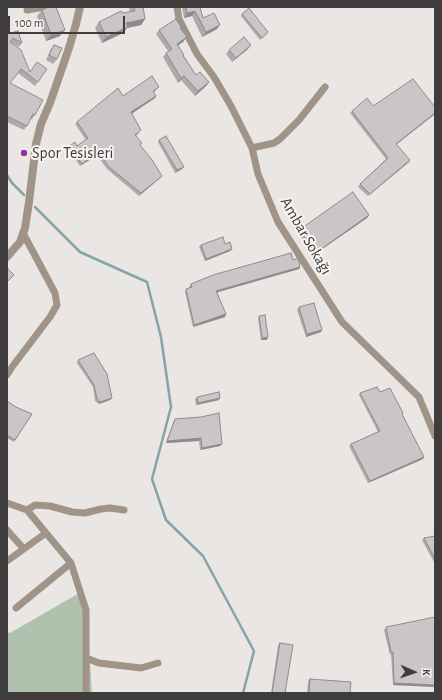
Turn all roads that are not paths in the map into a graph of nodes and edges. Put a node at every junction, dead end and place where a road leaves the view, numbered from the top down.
1 (44, 7) edge
2 (80, 7) edge
3 (177, 7) edge
4 (28, 10) dead end
5 (325, 87) dead end
6 (252, 148) junction
7 (23, 233) junction
8 (7, 258) edge
9 (7, 375) edge
10 (435, 436) edge
11 (7, 503) edge
12 (27, 510) junction
13 (124, 510) dead end
14 (7, 530) edge
15 (46, 533) junction
16 (23, 548) junction
17 (7, 561) edge
18 (71, 563) junction
19 (16, 608) dead end
20 (86, 658) junction
21 (158, 663) dead end
22 (86, 693) edge

1 - 4 street
2 - 7 street
3 - 6 street, Ambar Sokağı
5 - 6 street
6 - 10 street, Ambar Sokağı
7 - 8 street
7 - 9 street
11 - 12 street
12 - 13 street
12 - 15 street
14 - 16 street
15 - 16 street
15 - 18 street
16 - 17 street
18 - 19 street
18 - 20 street
20 - 21 street
20 - 22 street

